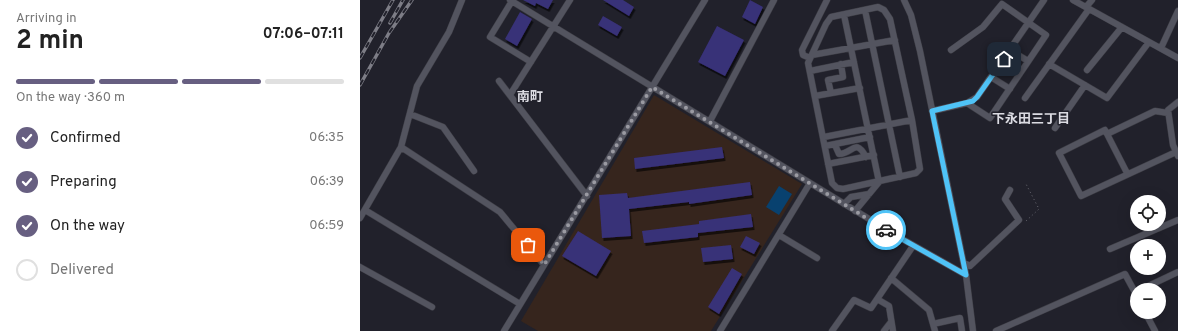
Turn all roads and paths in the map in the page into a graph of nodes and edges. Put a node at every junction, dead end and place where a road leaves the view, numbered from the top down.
1 (462, 0) edge
2 (570, 0) edge
3 (705, 0) edge
4 (774, 0) edge
5 (827, 0) edge
6 (875, 0) edge
7 (904, 0) edge
8 (1044, 0) edge
9 (1073, 0) edge
10 (1092, 0) edge
11 (511, 1) edge
12 (878, 7) junction
13 (1088, 8) junction
14 (865, 10) junction
15 (1178, 11) edge
16 (844, 15) junction
17 (1028, 23) junction
18 (553, 26) junction
19 (1122, 27) junction
20 (895, 40) junction
21 (1150, 42) junction
22 (872, 44) junction
23 (852, 48) junction
24 (1161, 48) junction
25 (951, 50) dead end
26 (1010, 50) junction
27 (811, 56) junction
28 (1178, 58) edge
29 (1028, 61) junction
30 (531, 62) junction
31 (854, 62) junction
32 (841, 64) junction
33 (1049, 64) junction
34 (1087, 70) dead end
35 (810, 71) junction
36 (992, 77) junction
37 (499, 80) dead end
38 (1085, 85) junction
39 (652, 87) junction
40 (860, 88) junction
41 (1010, 89) junction
42 (831, 93) junction
43 (510, 95) junction
44 (815, 96) junction
45 (1025, 98) dead end
46 (1178, 102) edge
47 (967, 103) junction
48 (932, 111) junction
49 (1168, 113) junction
50 (410, 114) junction
51 (912, 120) junction
52 (710, 121) junction
53 (888, 125) junction
54 (1055, 128) dead end
55 (869, 129) junction
56 (1107, 134) junction
57 (870, 137) junction
58 (824, 138) junction
59 (835, 145) junction
60 (825, 146) junction
61 (401, 147) junction
62 (1177, 154) edge
63 (874, 155) junction
64 (866, 157) junction
65 (828, 164) junction
66 (474, 171) dead end
67 (1127, 173) junction
68 (900, 177) junction
69 (879, 182) junction
70 (810, 183) junction
71 (1010, 190) dead end
72 (869, 194) junction
73 (587, 196) junction
74 (844, 204) junction
75 (365, 210) junction
76 (855, 211) junction
77 (360, 218) edge
78 (1178, 220) edge
79 (779, 235) junction
80 (913, 246) junction
81 (1110, 250) dead end
82 (817, 258) dead end
83 (964, 263) junction
84 (544, 265) junction
85 (360, 267) edge
86 (1178, 272) edge
87 (966, 275) junction
88 (891, 278) junction
89 (1131, 283) edge
90 (1155, 283) edge
91 (877, 299) junction
92 (520, 304) junction
93 (432, 306) dead end
94 (1148, 319) edge
95 (891, 322) junction
96 (933, 324) junction
97 (504, 331) edge
98 (720, 331) edge
99 (832, 331) edge
100 (884, 331) edge
101 (893, 331) edge
102 (935, 331) edge
103 (962, 331) edge
104 (973, 331) edge
105 (996, 331) edge
106 (1154, 331) edge

1 - 50 street
2 - 18 street
3 - 39 street
4 - 52 street
5 - 27 street
6 - 12 street
7 - 48 street
8 - 17 street
9 - 13 street
10 - 13 street
11 - 18 street
11 - 30 street
12 - 14 street
12 - 20 street
13 - 19 street
13 - 33 street
14 - 16 street
14 - 22 street
15 - 24 street
16 - 23 street
16 - 27 street
17 - 25 street
17 - 26 street
17 - 29 street
18 - 30 street
18 - 39 street
19 - 21 street
19 - 34 street
20 - 22 street
20 - 51 street
21 - 24 street
21 - 38 street
22 - 23 street
22 - 53 street
23 - 27 street
23 - 31 street
24 - 28 street
26 - 29 street
26 - 36 street
27 - 35 street
29 - 41 street
30 - 43 street
31 - 32 street
31 - 40 street
32 - 35 street
32 - 42 street
33 - 38 street
33 - 45 street
35 - 44 street
36 - 41 street
36 - 47 street
37 - 43 street
38 - 54 street
39 - 52 street
39 - 73 street
40 - 42 street
40 - 55 street
41 - 47 street
42 - 44 street
43 - 73 street
44 - 58 street
46 - 49 street
47 - 48 street
48 - 83 street
49 - 56 street
49 - 62 street
50 - 61 street
50 - 66 street
51 - 53 street
51 - 68 street
52 - 70 street
53 - 55 street
53 - 68 street
55 - 57 street
55 - 58 street
56 - 67 street
56 - 67 street
57 - 59 street
57 - 63 street
58 - 60 street
59 - 60 street
59 - 64 street
60 - 65 street
61 - 75 street
61 - 84 street
62 - 67 street
63 - 64 street
63 - 69 street
64 - 65 street
65 - 69 street
68 - 69 street
69 - 72 street
70 - 74 street
70 - 79 street
71 - 83 street
72 - 74 street
72 - 76 street
73 - 84 street
74 - 76 street
75 - 77 street
75 - 92 street
76 - 80 street
78 - 81 street
79 - 82 street
79 - 98 street
80 - 87 street
80 - 88 street
83 - 87 street
84 - 92 street
85 - 93 street
86 - 90 street
87 - 104 street
88 - 91 street
88 - 96 street
89 - 105 street
91 - 95 street
91 - 99 street
92 - 97 street
94 - 106 street
95 - 100 street
95 - 101 street
96 - 102 street
96 - 103 street

